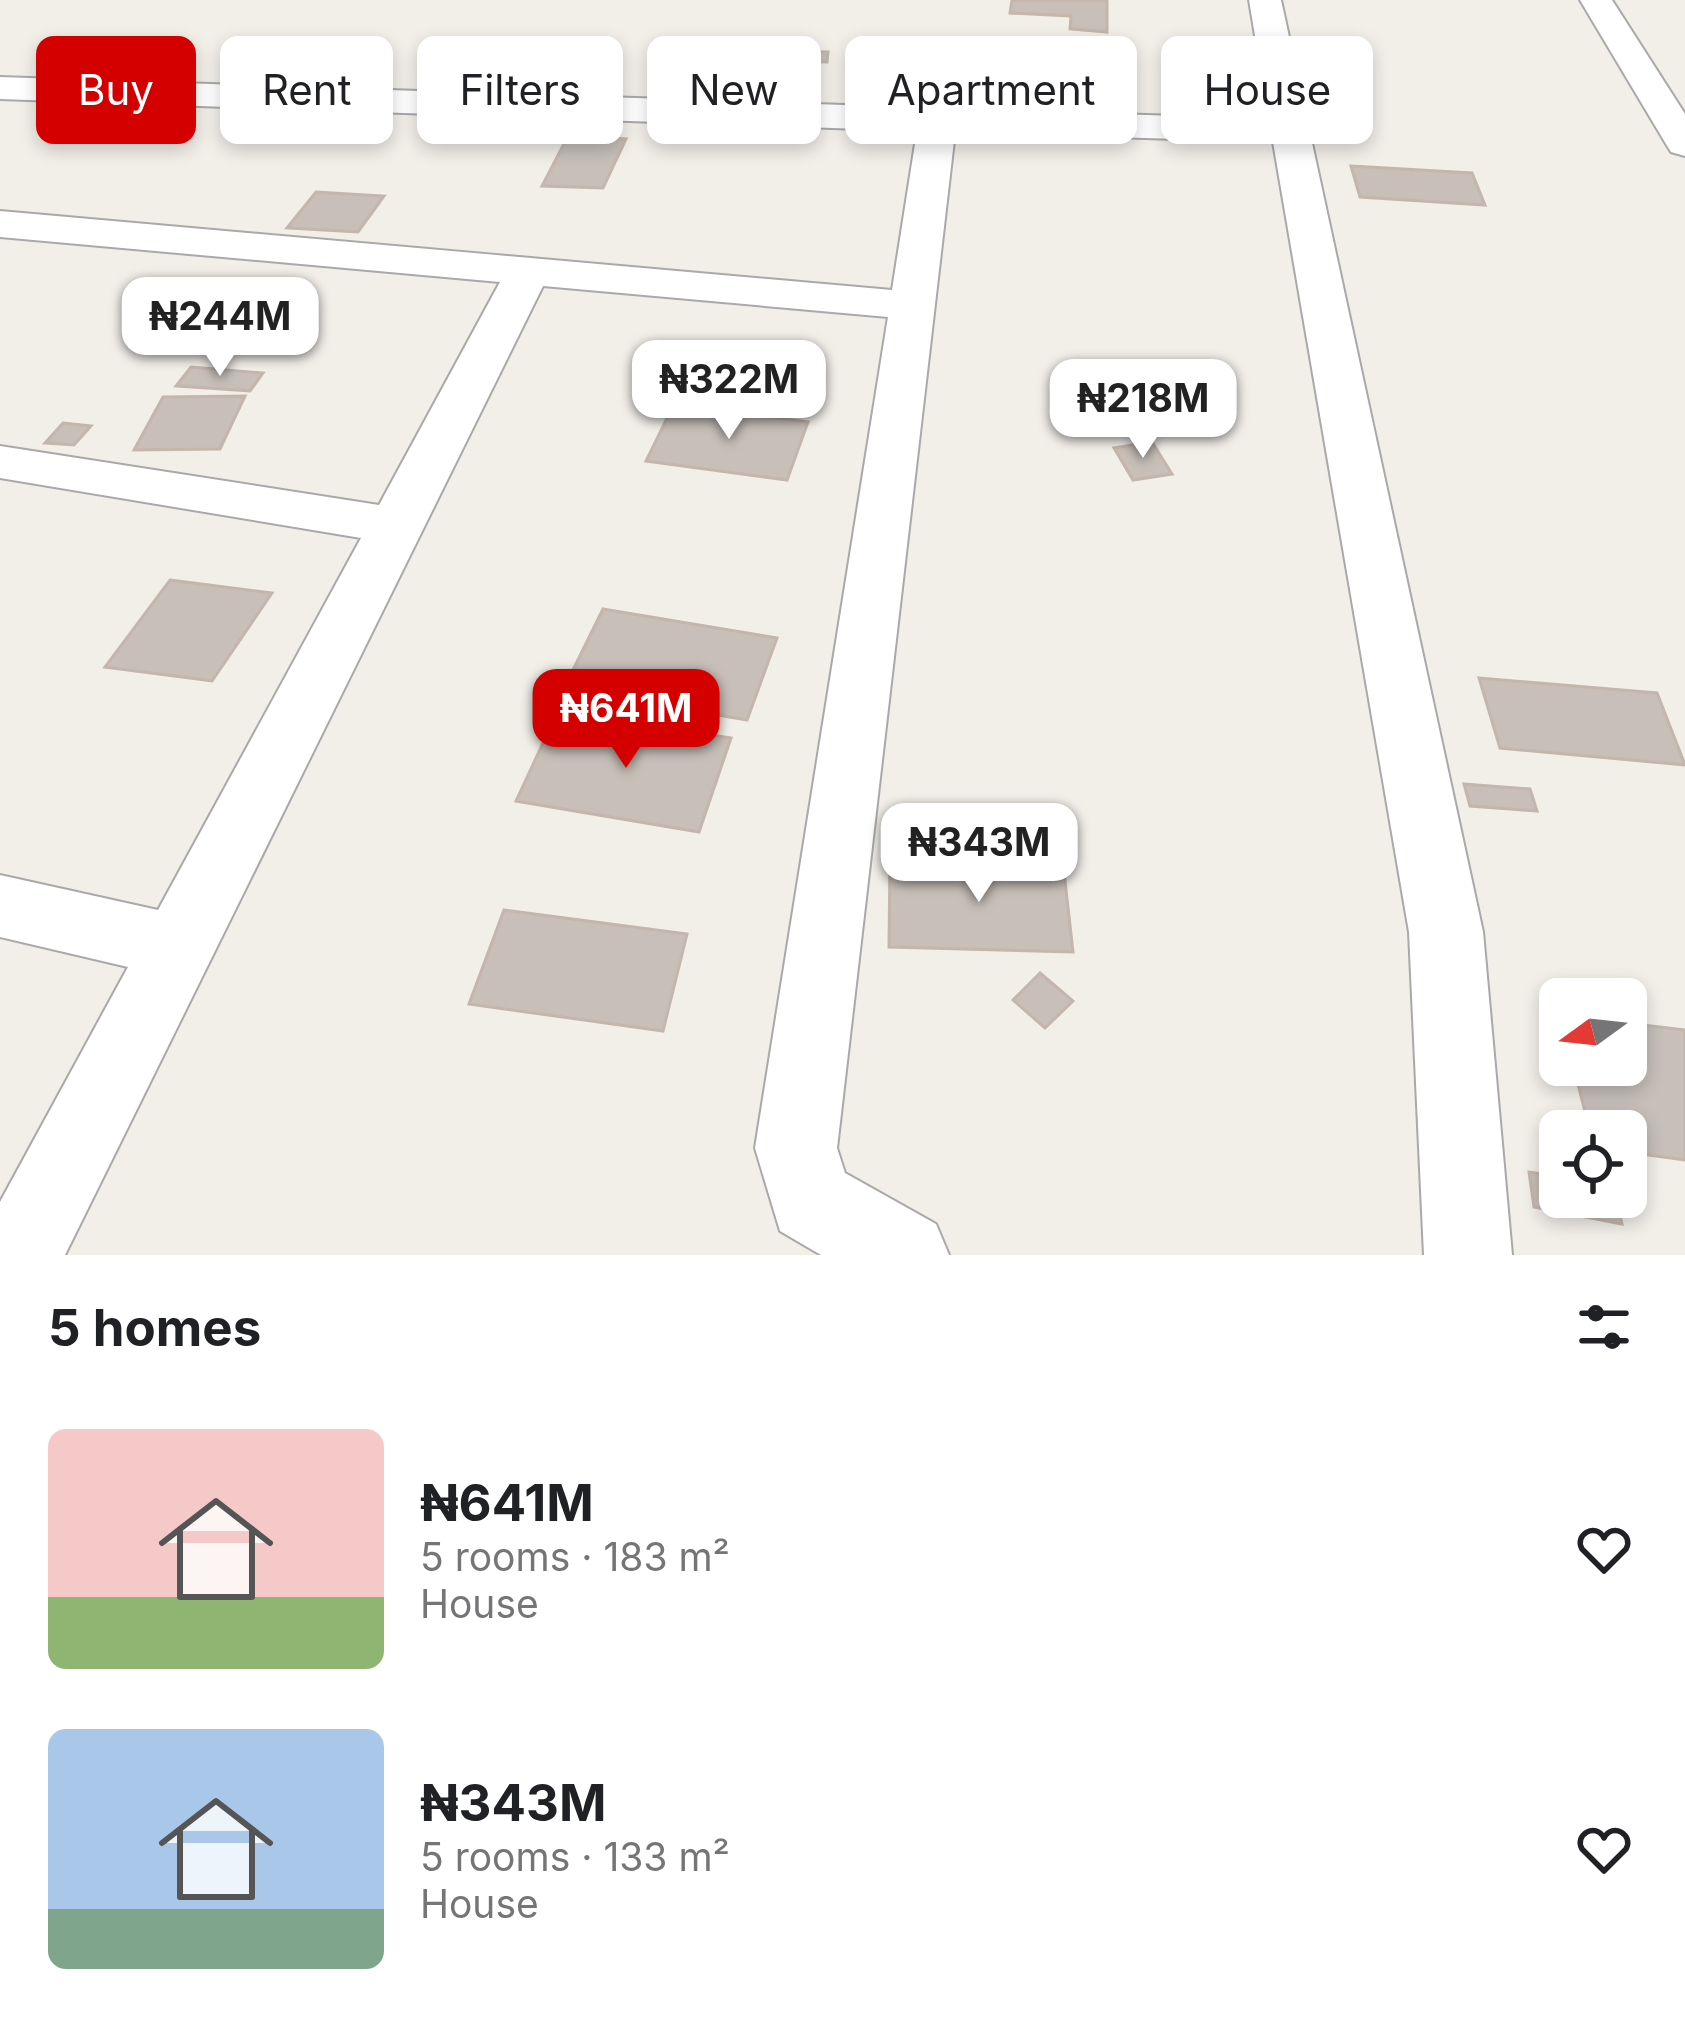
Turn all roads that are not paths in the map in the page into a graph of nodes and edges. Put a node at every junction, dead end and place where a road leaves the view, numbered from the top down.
1 (1265, 0) edge
2 (1596, 0) edge
3 (1272, 36) edge
4 (0, 88) edge
5 (845, 117) edge
6 (935, 144) edge
7 (1293, 144) edge
8 (1685, 144) edge
9 (0, 224) edge
10 (528, 271) junction
11 (912, 305) junction
12 (0, 463) edge
13 (396, 526) junction
14 (0, 906) edge
15 (178, 947) junction
16 (19, 1255) edge
17 (905, 1255) edge
18 (1468, 1255) edge

1 - 3 street
2 - 8 street
4 - 5 street
6 - 11 street
7 - 18 street
9 - 10 street
10 - 11 street
10 - 13 street
11 - 17 street
12 - 13 street
13 - 15 street
14 - 15 street
15 - 16 street

